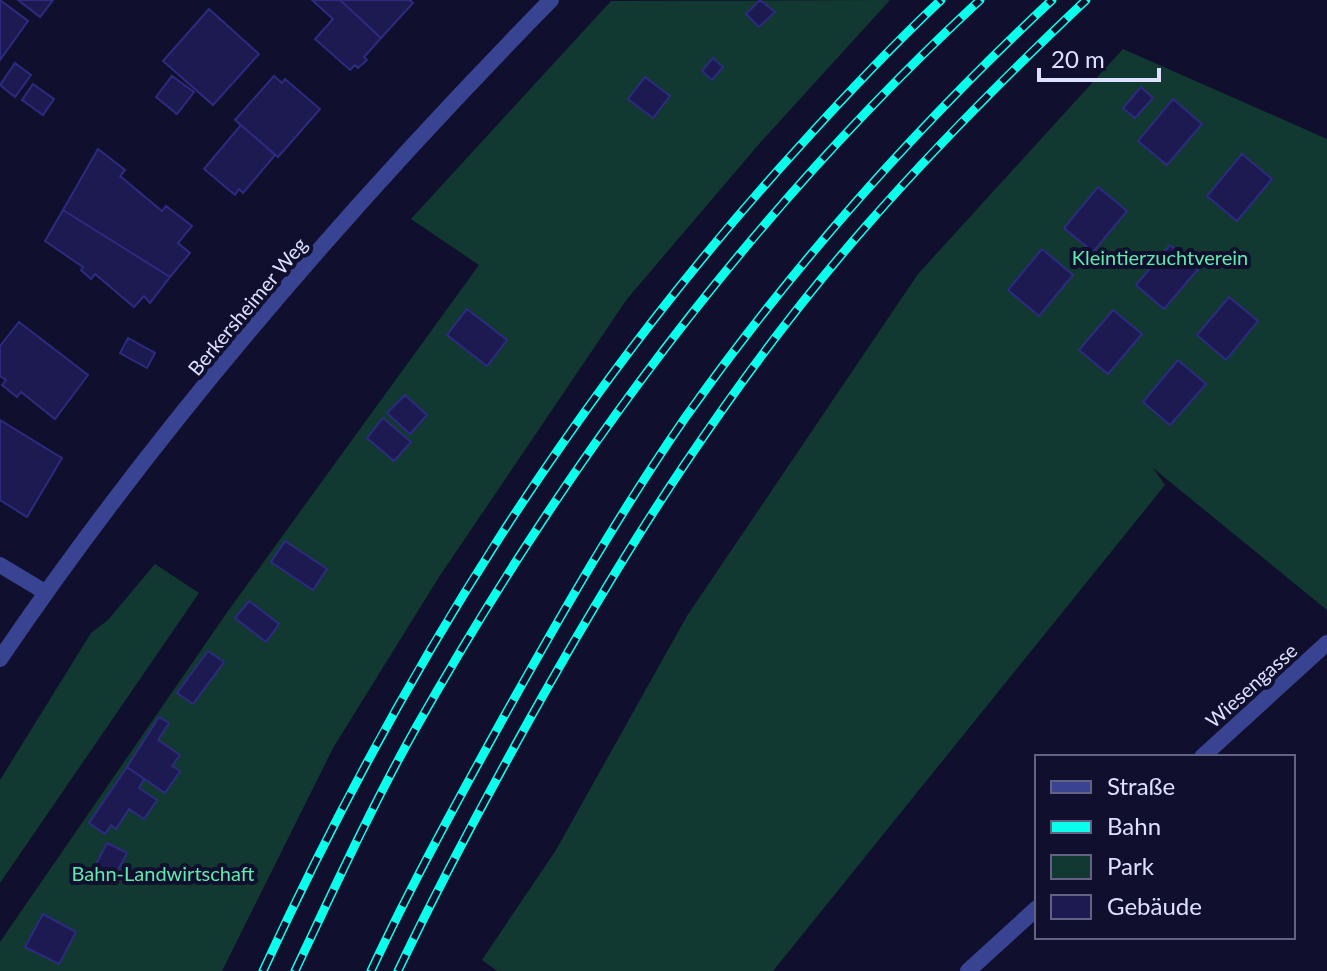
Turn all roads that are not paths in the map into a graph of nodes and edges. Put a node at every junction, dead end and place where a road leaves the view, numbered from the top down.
1 (551, 0) edge
2 (0, 565) edge
3 (45, 592) junction
4 (1327, 643) edge
5 (0, 659) edge
6 (1204, 755) edge
7 (1035, 910) edge
8 (968, 971) edge

1 - 3 street, Berkersheimer Weg
2 - 3 street
3 - 5 street, Berkersheimer Weg
4 - 6 street, Wiesengasse
7 - 8 street

